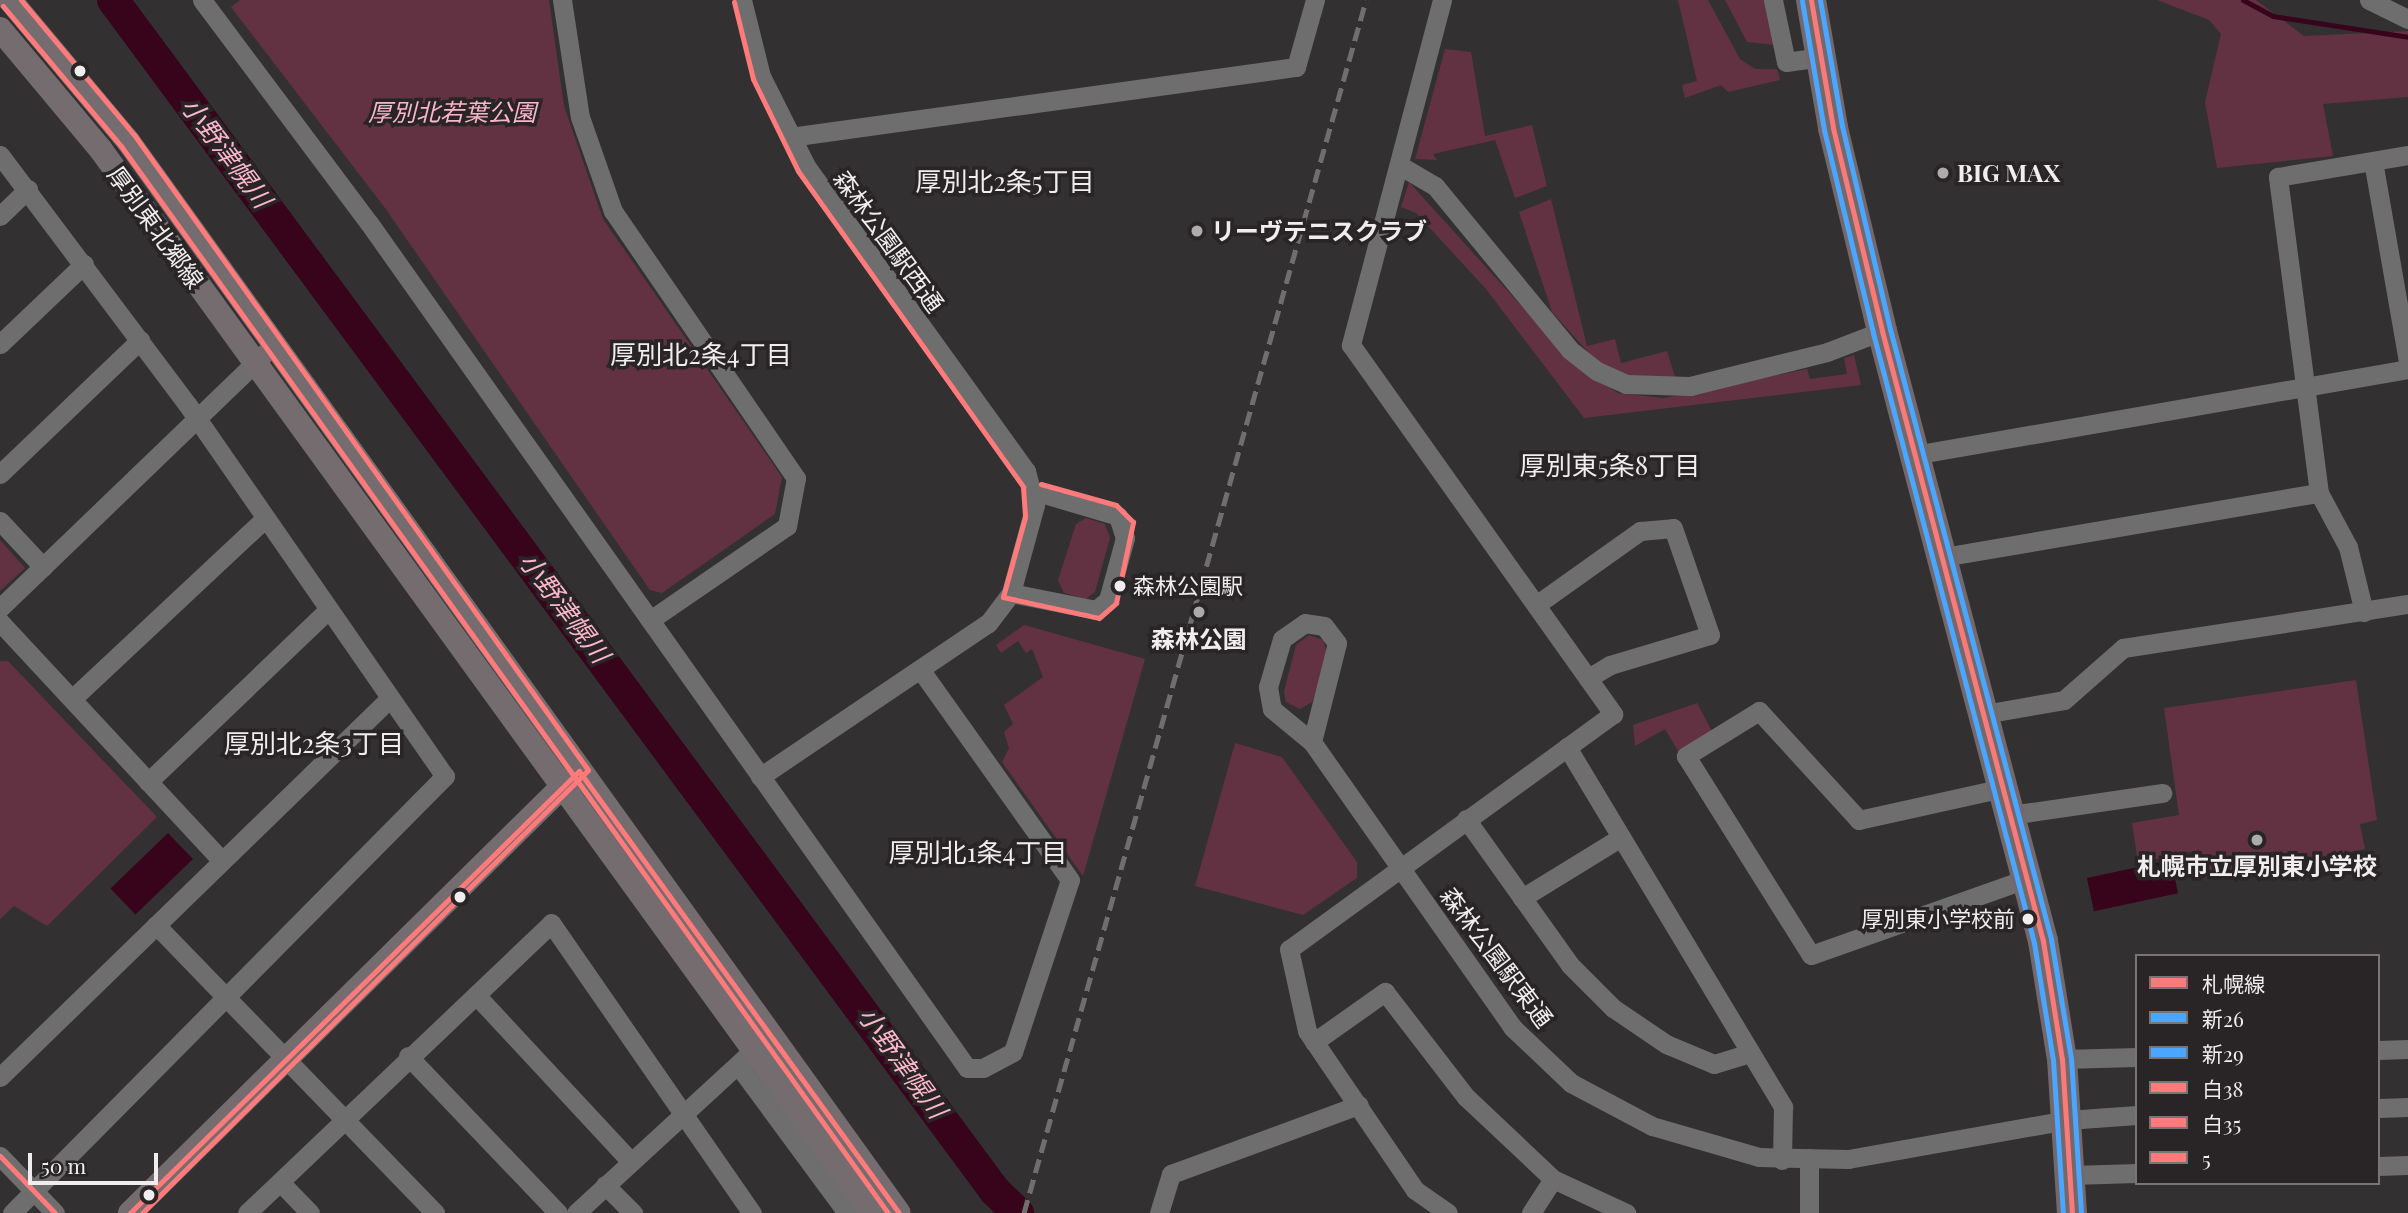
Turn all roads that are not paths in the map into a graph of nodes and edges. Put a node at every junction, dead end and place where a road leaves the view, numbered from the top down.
1 (10, 0) edge
2 (562, 0) edge
3 (742, 0) edge
4 (1315, 0) edge
5 (1442, 0) edge
6 (1773, 0) edge
7 (1811, 0) edge
8 (2369, 0) edge
9 (208, 2) edge
10 (2408, 19) edge
11 (0, 29) edge
12 (1820, 57) junction
13 (790, 137) junction
14 (0, 155) edge
15 (2408, 155) edge
16 (2373, 161) junction
17 (1399, 165) junction
18 (28, 189) junction
19 (0, 216) edge
20 (84, 264) junction
21 (1882, 331) junction
22 (140, 340) junction
23 (0, 344) edge
24 (274, 344) junction
25 (2408, 361) edge
26 (255, 363) junction
27 (2408, 369) edge
28 (2306, 387) junction
29 (195, 419) junction
30 (1914, 455) junction
31 (0, 474) edge
32 (1034, 491) junction
33 (2319, 494) junction
34 (263, 520) junction
35 (0, 521) edge
36 (1943, 557) junction
37 (43, 567) junction
38 (1011, 593) junction
39 (2408, 604) edge
40 (1536, 605) junction
41 (0, 608) edge
42 (328, 610) junction
43 (2364, 612) junction
44 (650, 620) junction
45 (0, 621) edge
46 (922, 671) junction
47 (1588, 678) junction
48 (390, 698) junction
49 (72, 699) junction
50 (1984, 714) junction
51 (1312, 742) junction
52 (1567, 747) junction
53 (760, 777) junction
54 (570, 779) junction
55 (148, 782) junction
56 (2162, 793) dead end
57 (2007, 802) junction
58 (1466, 819) junction
59 (1621, 838) junction
60 (222, 861) junction
61 (1399, 866) junction
62 (2028, 878) junction
63 (1522, 898) junction
64 (156, 925) junction
65 (476, 995) junction
66 (229, 999) junction
67 (1314, 1042) junction
68 (2408, 1049) edge
69 (2380, 1050) edge
70 (1750, 1053) junction
71 (408, 1056) junction
72 (2135, 1057) edge
73 (287, 1058) junction
74 (746, 1058) junction
75 (2062, 1059) junction
76 (0, 1077) edge
77 (1359, 1105) junction
78 (2408, 1107) edge
79 (2380, 1108) edge
80 (682, 1115) junction
81 (2135, 1115) edge
82 (346, 1120) junction
83 (2067, 1120) junction
84 (0, 1156) edge
85 (1809, 1158) junction
86 (1782, 1160) junction
87 (630, 1161) junction
88 (2408, 1165) edge
89 (2380, 1166) edge
90 (2135, 1173) edge
91 (2071, 1175) junction
92 (1553, 1179) junction
93 (280, 1182) junction
94 (605, 1185) junction
95 (34, 1193) junction
96 (12, 1213) edge
97 (55, 1213) edge
98 (130, 1213) edge
99 (247, 1213) edge
100 (310, 1213) edge
101 (435, 1213) edge
102 (558, 1213) edge
103 (576, 1213) edge
104 (633, 1213) edge
105 (752, 1213) edge
106 (847, 1213) edge
107 (872, 1213) edge
108 (899, 1213) edge
109 (1158, 1213) edge
110 (1448, 1213) edge
111 (1531, 1213) edge
112 (1626, 1213) edge
113 (1809, 1213) edge
114 (2071, 1213) edge

1 - 24 main road, 厚別東北郷線
2 - 44 street
3 - 13 street, 森林公園駅西通
4 - 13 street
5 - 17 street
6 - 12 street
7 - 12 highway
8 - 10 street
9 - 44 street
11 - 26 main road, 厚別東北郷線
12 - 21 highway
13 - 32 street, 森林公園駅西通
14 - 18 street
15 - 16 street
16 - 25 street
16 - 28 street
17 - 21 street
17 - 40 street
18 - 19 street
18 - 20 street
20 - 22 street
20 - 23 street
21 - 30 highway
22 - 29 street
22 - 31 street
24 - 26 street
24 - 54 main road, 厚別東北郷線
26 - 29 street
26 - 54 main road, 厚別東北郷線
27 - 28 street
28 - 30 street
28 - 33 street
29 - 34 street
29 - 37 street
30 - 36 highway
32 - 38 street
32 - 38 street
33 - 36 street
33 - 43 street
34 - 42 street
34 - 49 street
35 - 37 street
36 - 50 highway
37 - 41 street
38 - 46 street
39 - 43 street
40 - 47 street
40 - 47 street
42 - 48 street
42 - 55 street
43 - 50 street
44 - 53 street
45 - 49 street
46 - 53 street
46 - 53 street
47 - 52 street
48 - 60 street
48 - 66 street
49 - 55 street
50 - 57 highway
51 - 51 street, 森林公園駅東通
51 - 61 street, 森林公園駅東通
52 - 58 street
52 - 59 street
54 - 73 main road
54 - 74 main road, 厚別東北郷線
54 - 108 main road, 厚別東北郷線
55 - 60 street
56 - 57 street
57 - 62 highway
57 - 62 street
58 - 61 street
58 - 63 street
59 - 63 street
59 - 70 street
60 - 64 street
61 - 67 street
61 - 86 street, 森林公園駅東通
62 - 75 highway
63 - 70 street
64 - 66 street
64 - 76 street
65 - 71 street
65 - 80 street
65 - 87 street
66 - 73 street
66 - 95 street
67 - 77 street
67 - 92 street
68 - 69 street
70 - 86 street
71 - 82 street
71 - 102 street
72 - 75 street
73 - 82 street
73 - 98 main road
74 - 80 street
74 - 106 street
74 - 107 main road, 厚別東北郷線
75 - 83 highway
77 - 109 street
77 - 110 street
78 - 79 street
80 - 87 street
80 - 105 street
81 - 83 street, 森林公園駅東通
82 - 93 street
82 - 101 street
83 - 85 street, 森林公園駅東通
83 - 91 highway
84 - 95 street
85 - 86 street, 森林公園駅東通
85 - 113 street
87 - 94 street
88 - 89 street
90 - 91 street
91 - 114 highway
92 - 111 street
92 - 112 street
93 - 99 street
93 - 100 street
94 - 103 street
94 - 104 street
95 - 96 street
95 - 97 street

